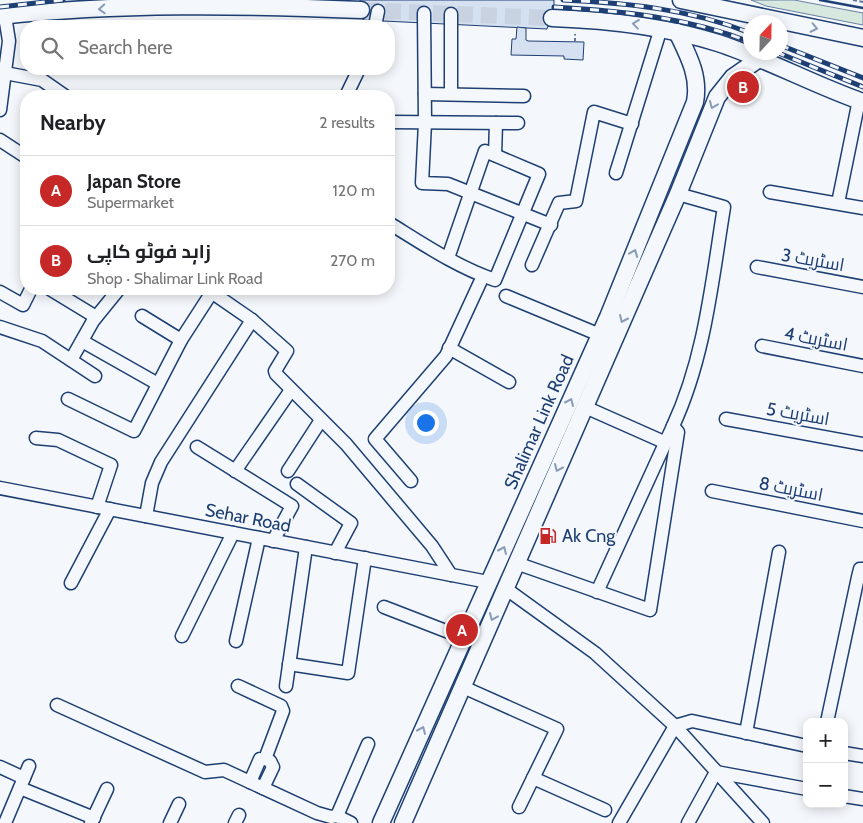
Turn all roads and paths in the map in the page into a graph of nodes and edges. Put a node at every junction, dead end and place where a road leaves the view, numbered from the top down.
1 (681, 0) edge
2 (853, 0) edge
3 (863, 2) edge
4 (281, 4) edge
5 (327, 4) edge
6 (361, 10) tunnel mouth
7 (378, 11) dead end
8 (424, 13) dead end
9 (452, 14) dead end
10 (3, 16) edge
11 (552, 18) tunnel mouth
12 (376, 20) edge
13 (669, 30) junction
14 (863, 38) edge
15 (743, 53) edge
16 (758, 60) edge
17 (761, 60) edge
18 (4, 73) junction
19 (356, 75) edge
20 (56, 90) edge
21 (349, 90) edge
22 (425, 94) junction
23 (451, 94) junction
24 (524, 96) dead end
25 (861, 101) edge
26 (0, 110) edge
27 (395, 122) edge
28 (425, 123) junction
29 (496, 123) junction
30 (518, 123) dead end
31 (632, 124) junction
32 (0, 140) edge
33 (20, 153) edge
34 (495, 156) junction
35 (616, 173) dead end
36 (770, 192) dead end
37 (470, 193) junction
38 (678, 194) junction
39 (838, 203) junction
40 (863, 208) edge
41 (522, 214) junction
42 (551, 225) junction
43 (395, 227) edge
44 (448, 258) junction
45 (532, 265) dead end
46 (756, 267) dead end
47 (483, 276) junction
48 (863, 287) edge
49 (0, 292) edge
50 (28, 295) edge
51 (60, 295) edge
52 (114, 295) edge
53 (207, 295) edge
54 (217, 295) edge
55 (506, 296) dead end
56 (142, 316) dead end
57 (96, 317) junction
58 (252, 320) junction
59 (0, 327) edge
60 (600, 336) junction
61 (181, 340) junction
62 (82, 341) junction
63 (762, 346) dead end
64 (449, 348) junction
65 (72, 360) junction
66 (863, 366) edge
67 (95, 376) dead end
68 (590, 376) junction
69 (508, 382) dead end
70 (158, 384) junction
71 (291, 390) junction
72 (68, 399) dead end
73 (585, 407) junction
74 (726, 419) dead end
75 (321, 420) junction
76 (673, 426) junction
77 (36, 438) dead end
78 (664, 442) junction
79 (863, 444) edge
80 (197, 448) dead end
81 (235, 471) junction
82 (288, 471) dead end
83 (411, 481) dead end
84 (297, 484) dead end
85 (0, 488) edge
86 (712, 491) dead end
87 (97, 507) junction
88 (110, 509) junction
89 (146, 516) junction
90 (863, 521) edge
91 (232, 533) junction
92 (259, 538) junction
93 (273, 541) junction
94 (306, 547) junction
95 (779, 552) dead end
96 (336, 553) junction
97 (365, 558) junction
98 (516, 563) junction
99 (863, 569) edge
100 (452, 575) junction
101 (488, 582) junction
102 (71, 583) dead end
103 (505, 588) junction
104 (597, 592) junction
105 (384, 607) dead end
106 (182, 636) dead end
107 (464, 638) junction
108 (236, 641) dead end
109 (289, 664) junction
110 (238, 686) dead end
111 (286, 686) dead end
112 (463, 687) junction
113 (57, 705) dead end
114 (828, 718) edge
115 (675, 726) junction
116 (746, 733) junction
117 (368, 744) dead end
118 (803, 745) edge
119 (848, 754) edge
120 (863, 756) edge
121 (266, 759) junction
122 (407, 764) junction
123 (0, 767) edge
124 (425, 772) junction
125 (716, 772) junction
126 (25, 777) junction
127 (533, 778) junction
128 (250, 782) junction
129 (263, 788) junction
130 (803, 788) edge
131 (108, 789) dead end
132 (848, 797) edge
133 (863, 799) edge
134 (179, 804) dead end
135 (519, 807) dead end
136 (605, 810) dead end
137 (338, 816) junction
138 (92, 820) edge
139 (3, 821) edge
140 (170, 823) edge
141 (351, 823) edge
142 (381, 823) edge
143 (404, 823) edge
144 (619, 823) edge
145 (688, 823) edge
146 (763, 823) edge

1 -> 14 main road
2 - 3 path
4 - 5 main road
4 -> 10 main road
5 - 6 main road
7 - 12 street
8 - 22 street
9 - 23 street
10 - 18 street
13 -> 11 main road
13 - 15 main road
13 - 31 street
60 -> 13 main road, Shalimar Link Road
16 -> 38 main road, Shalimar Link Road
17 - 25 main road
18 - 20 street
18 - 26 street
19 - 21 street
22 - 23 street
22 - 28 street
23 - 24 street
25 - 39 street
27 - 28 street
28 - 29 street
28 - 37 street
29 - 30 street
29 - 34 street
31 - 35 street
31 - 42 street
32 - 33 street
34 - 37 street
34 - 41 street
36 - 39 street
37 - 41 street
37 - 44 street
38 -> 68 main road, Shalimar Link Road
38 - 76 street
39 - 40 street
41 - 42 street
41 - 47 street
42 - 45 street
43 - 44 street
44 - 47 street
46 - 48 street, اسٹریٹ 3
47 - 64 street
49 - 50 street
51 - 57 street
52 - 57 street
53 - 61 street
54 - 58 street
55 - 60 street
56 - 61 street
57 - 62 street
58 - 71 street
58 - 89 street
59 - 65 street
60 - 68 main road, Shalimar Link Road
61 - 70 street
62 - 65 street
62 - 70 street
63 - 66 street, اسٹریٹ 4
64 - 69 street
64 - 83 street
65 - 67 street
68 - 73 main road, Shalimar Link Road
101 -> 68 main road, Shalimar Link Road
70 - 72 street
71 - 75 street
71 - 81 street
73 - 78 street
73 -> 98 main road, Shalimar Link Road
74 - 79 street, اسٹریٹ 5
75 - 82 street
75 - 100 street
76 - 78 street
76 - 104 street
77 - 87 street
78 - 104 street
80 - 81 street
81 - 93 street
84 - 96 street
85 - 87 street, Sehar Road
86 - 90 street, اسٹریٹ 8
87 - 88 street, Sehar Road
88 - 89 street, Sehar Road
88 - 102 street
89 - 91 street, Sehar Road
91 - 92 street, Sehar Road
91 - 106 street
92 - 93 street, Sehar Road
92 - 108 street
93 - 94 street, Sehar Road
94 - 96 street, Sehar Road
94 - 109 street
95 - 116 street
96 - 97 street, Sehar Road
97 - 100 street, Sehar Road
97 - 109 street
98 - 103 main road, Shalimar Link Road
98 - 104 street
99 - 114 street
100 - 101 street, Sehar Road
101 - 107 main road, Shalimar Link Road
103 -> 112 main road, Shalimar Link Road
103 - 115 street
105 - 107 street
122 -> 107 main road, Shalimar Link Road
109 - 111 street
110 - 121 street
112 - 124 main road, Shalimar Link Road
112 - 127 street
113 - 128 street
115 - 116 street
115 - 125 street
115 - 144 street
116 - 118 street
117 - 137 street
119 - 120 street
121 - 128 street
121 - 129 street
122 - 124 main road
122 - 142 main road, Shalimar Link Road
123 - 126 street
124 - 143 main road, Shalimar Link Road
125 - 130 street
125 - 145 street
125 - 146 street
126 - 138 street
126 - 139 street
127 - 135 street
127 - 136 street
128 - 129 street
129 - 137 street
131 - 138 street
132 - 133 street
134 - 140 street
137 - 141 street

